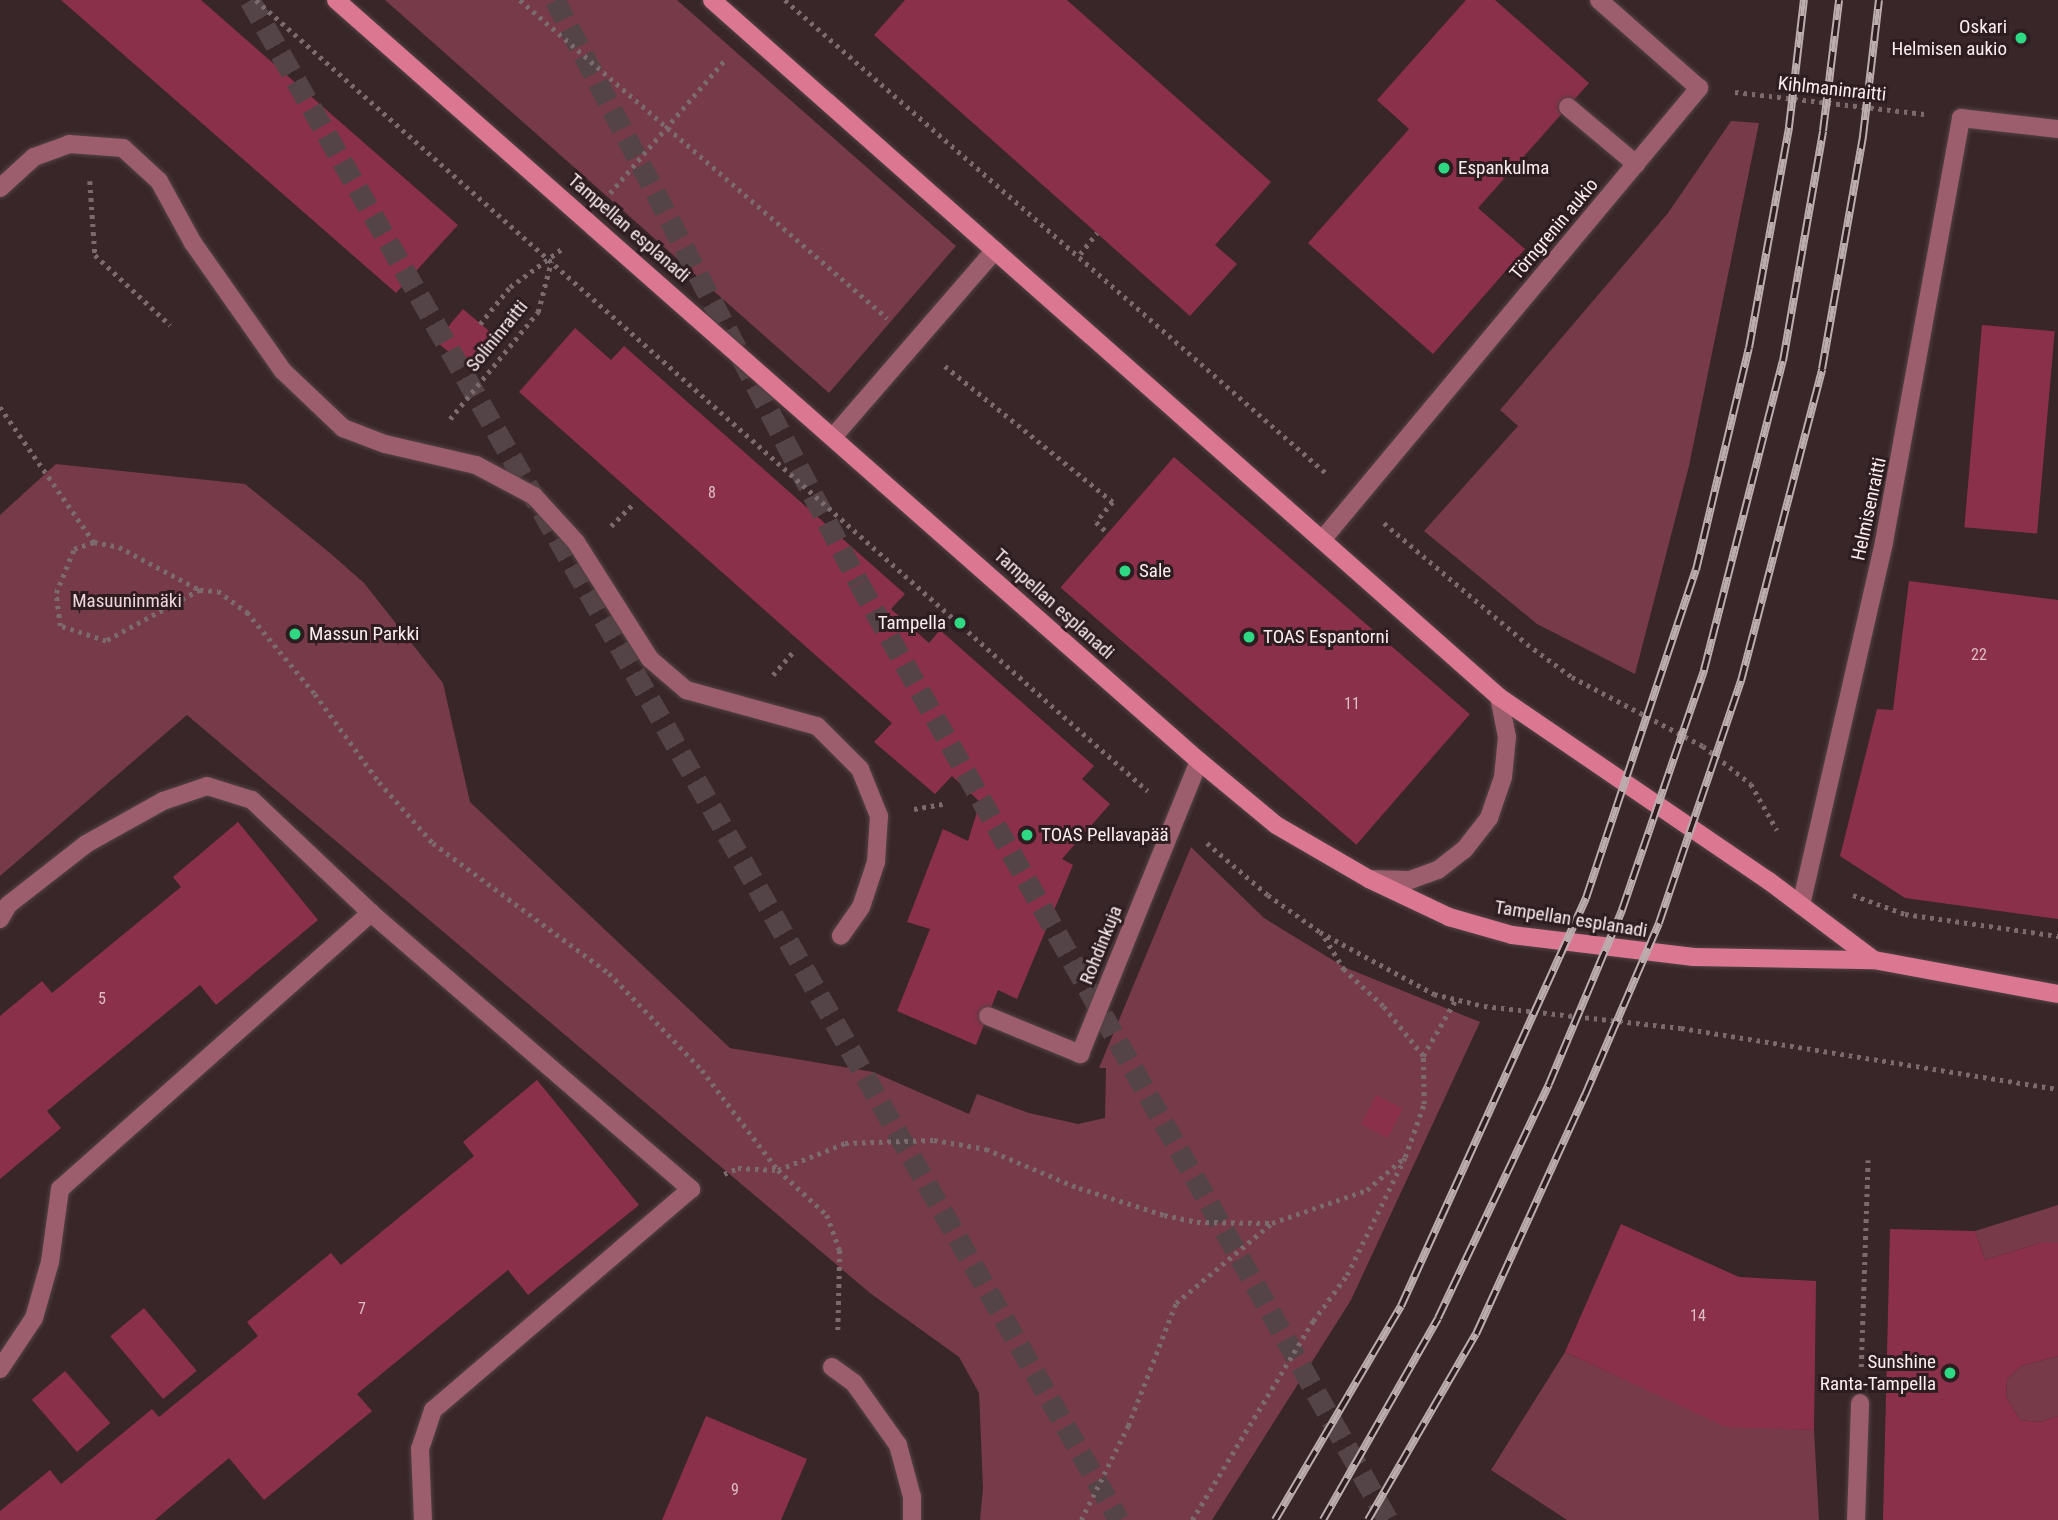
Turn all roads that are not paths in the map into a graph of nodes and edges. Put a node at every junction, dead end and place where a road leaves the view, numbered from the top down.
1 (336, 0) edge
2 (712, 0) edge
3 (1599, 0) edge
4 (1568, 107) dead end
5 (2058, 129) edge
6 (1636, 164) junction
7 (0, 188) edge
8 (995, 250) junction
9 (833, 437) junction
10 (1322, 540) junction
11 (1499, 697) junction
12 (1199, 761) junction
13 (1369, 879) junction
14 (1801, 905) junction
15 (371, 913) junction
16 (0, 919) edge
17 (842, 936) dead end
18 (1874, 960) junction
19 (2058, 994) edge
20 (988, 1016) dead end
21 (832, 1367) road end
22 (0, 1369) edge
23 (1860, 1403) dead end
24 (423, 1520) edge
25 (912, 1520) edge
26 (1856, 1520) edge

1 - 9 street, Tampellan esplanadi
2 - 8 street, Tampellan esplanadi
3 - 6 street, Törngrenin aukio
4 - 6 street
5 - 14 street, Helmisenraitti
6 - 10 street, Törngrenin aukio
7 - 17 street
8 - 9 street
8 - 10 street, Tampellan esplanadi
9 - 12 street, Tampellan esplanadi
10 - 11 street, Tampellan esplanadi
11 - 13 street
11 - 14 street, Tampellan esplanadi
12 - 13 street, Tampellan esplanadi
12 - 20 street, Rohdinkuja
13 - 18 street, Tampellan esplanadi
14 - 18 street, Tampellan esplanadi
15 - 16 street
15 - 22 street
15 - 24 street
18 - 19 street, Tampellan esplanadi
21 - 25 street
23 - 26 street

